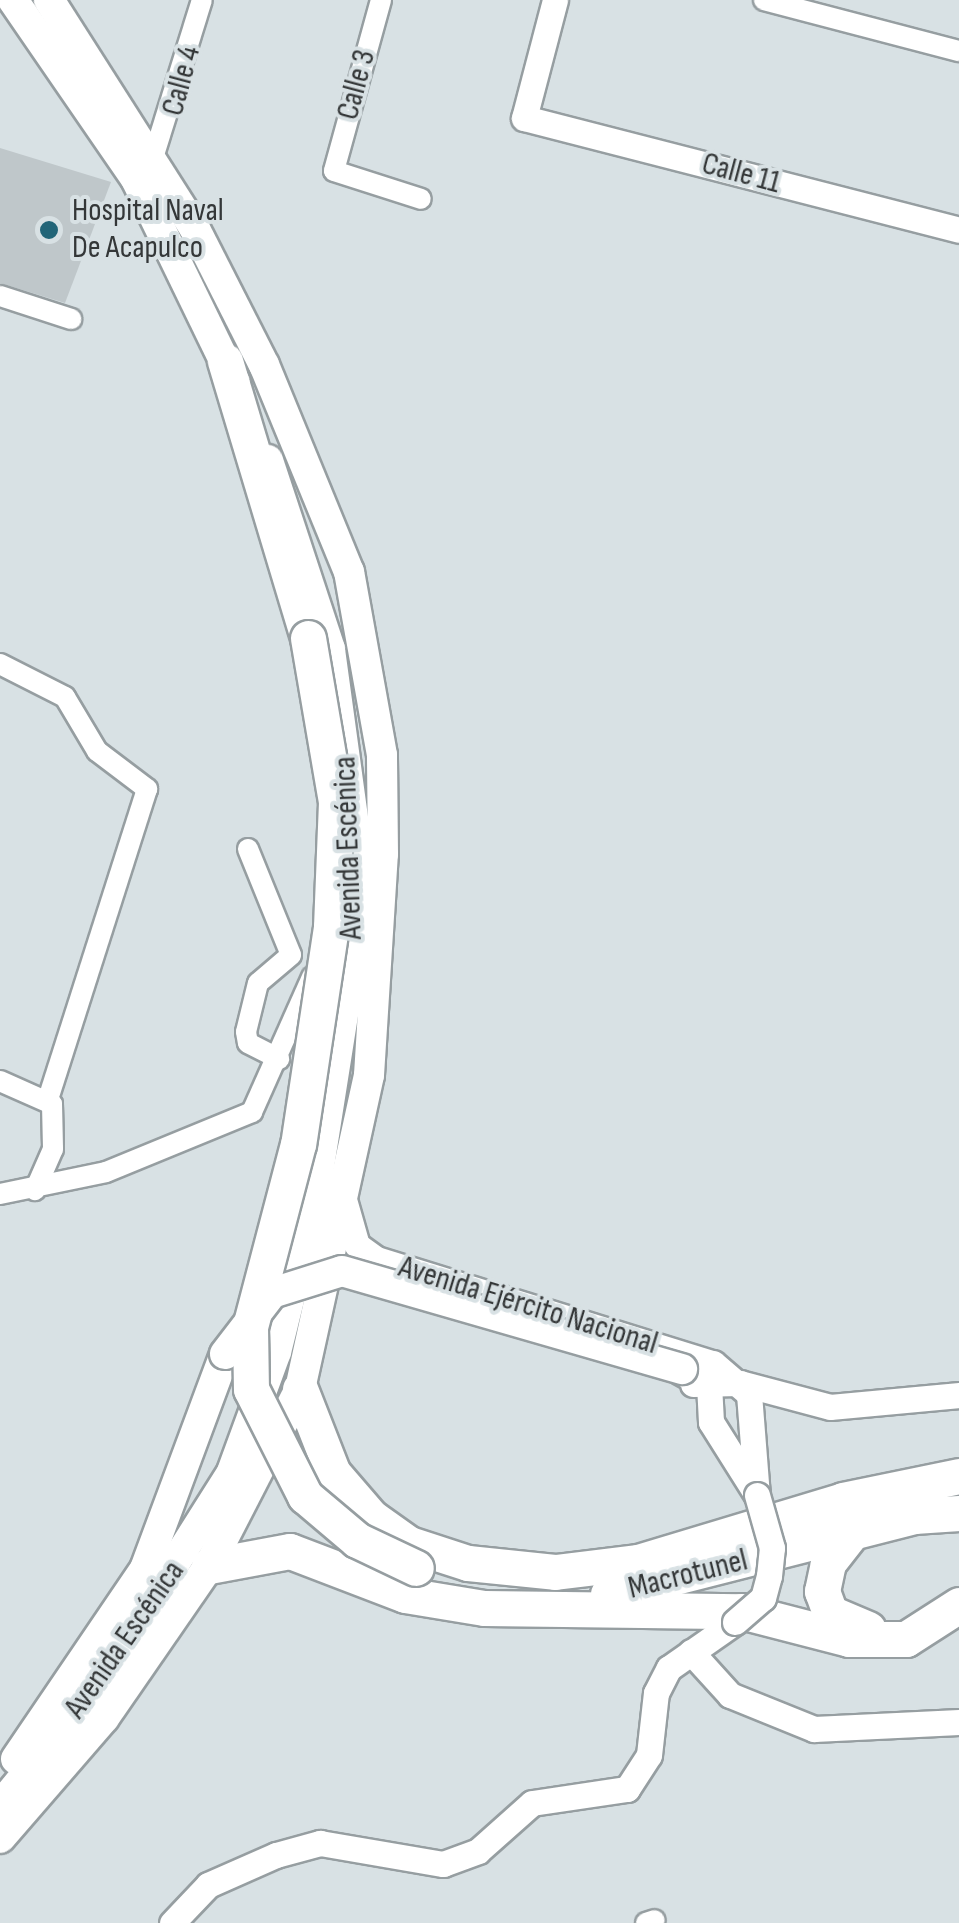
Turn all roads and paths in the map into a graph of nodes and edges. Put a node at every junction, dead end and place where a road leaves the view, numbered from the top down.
1 (13, 0) edge
2 (49, 0) edge
3 (202, 0) edge
4 (380, 0) edge
5 (555, 0) edge
6 (764, 0) edge
7 (959, 51) edge
8 (153, 158) junction
9 (421, 199) dead end
10 (959, 230) edge
11 (0, 296) edge
12 (72, 319) dead end
13 (225, 361) junction
14 (0, 664) edge
15 (355, 843) junction
16 (248, 849) dead end
17 (280, 1059) junction
18 (0, 1081) edge
19 (48, 1099) junction
20 (35, 1190) junction
21 (0, 1194) edge
22 (345, 1203) junction
23 (321, 1298) junction
24 (710, 1378) junction
25 (300, 1389) junction
26 (959, 1395) edge
27 (959, 1476) edge
28 (757, 1496) junction
29 (959, 1513) edge
30 (853, 1532) junction
31 (208, 1566) junction
32 (959, 1579) edge
33 (644, 1601) junction
34 (570, 1606) junction
35 (959, 1606) edge
36 (691, 1652) junction
37 (959, 1722) edge
38 (0, 1805) edge
39 (0, 1838) edge
40 (172, 1923) edge

1 - 13 main road, Avenida Escénica
2 - 8 main road
3 - 8 street, Calle 4
4 - 9 street, Calle 3
5 - 10 street, Calle 11
6 - 7 street
8 - 22 main road
11 - 12 street
13 - 15 main road, Avenida Escénica
13 - 34 highway, Macrotunel, bridge
14 - 19 street
15 - 17 street
15 - 38 main road, Avenida Escénica
16 - 17 street
17 - 20 street
18 - 19 street
19 - 20 street
20 - 21 street
22 - 23 main road
22 - 24 street, Avenida Ejército Nacional
23 - 24 street, Avenida Ejército Nacional
23 - 25 main road
24 - 26 street, Avenida Ejército Nacional
24 - 28 street
24 - 28 street
24 - 38 main road, bridge
25 - 27 highway
25 - 31 main road
28 - 36 street, bridge
29 - 30 highway, Macrotunel
30 - 32 highway
30 - 33 highway, Macrotunel
31 - 34 highway
31 - 39 main road
33 - 34 highway, Macrotunel
33 - 35 highway
36 - 37 street
36 - 40 street

